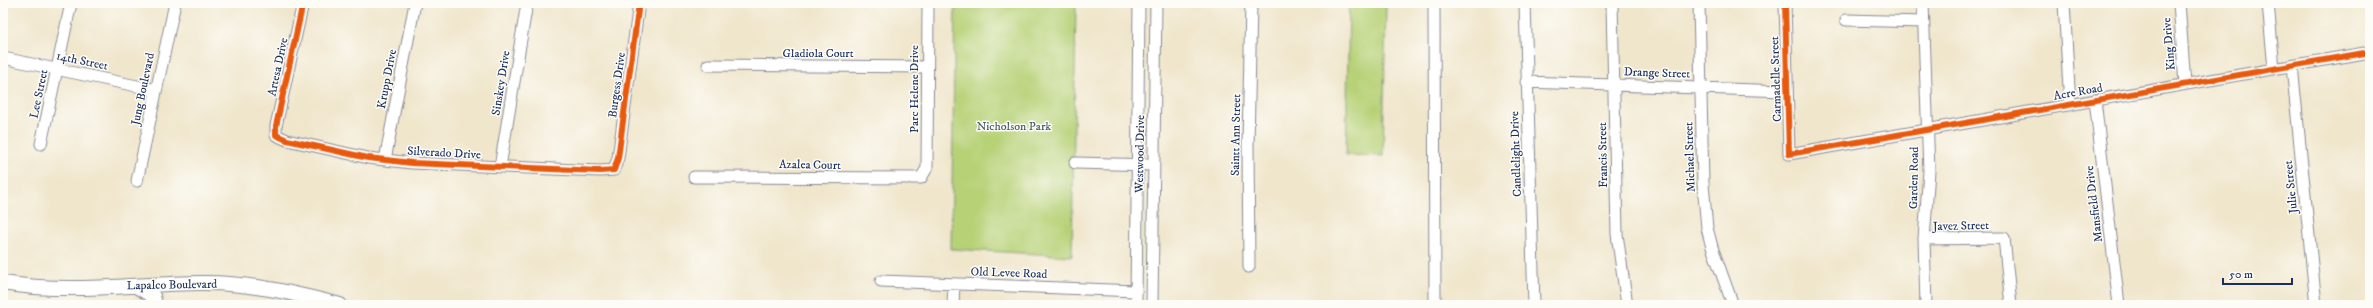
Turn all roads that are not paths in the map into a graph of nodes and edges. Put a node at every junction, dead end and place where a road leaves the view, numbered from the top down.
1 (71, 3) edge
2 (174, 3) edge
3 (302, 3) edge
4 (414, 3) edge
5 (527, 3) edge
6 (639, 3) edge
7 (928, 3) edge
8 (1139, 3) edge
9 (1156, 3) edge
10 (1251, 3) edge
11 (1434, 3) edge
12 (1525, 3) edge
13 (1612, 3) edge
14 (1699, 3) edge
15 (1785, 3) edge
16 (1923, 3) edge
17 (2064, 3) edge
18 (2179, 3) edge
19 (2268, 3) edge
20 (1846, 20) dead end
21 (1923, 22) junction
22 (2370, 52) edge
23 (3, 58) edge
24 (708, 65) dead end
25 (927, 66) junction
26 (2292, 66) junction
27 (58, 69) junction
28 (2274, 69) junction
29 (1526, 82) junction
30 (1614, 84) junction
31 (2185, 84) junction
32 (1701, 88) junction
33 (156, 90) junction
34 (1787, 91) junction
35 (2095, 100) junction
36 (2070, 105) junction
37 (1927, 131) junction
38 (276, 135) joint
39 (41, 144) dead end
40 (1789, 154) joint
41 (385, 160) junction
42 (1075, 163) dead end
43 (1136, 165) junction
44 (1153, 165) junction
45 (500, 167) junction
46 (614, 170) joint
47 (925, 175) joint
48 (694, 177) dead end
49 (137, 181) dead end
50 (1924, 239) junction
51 (1249, 267) dead end
52 (881, 281) dead end
53 (3, 283) edge
54 (954, 284) junction
55 (135, 285) junction
56 (22, 286) junction
57 (3, 288) edge
58 (1136, 291) junction
59 (155, 305) edge
60 (340, 305) edge
61 (953, 305) edge
62 (1136, 305) edge
63 (1152, 305) edge
64 (1435, 305) edge
65 (1534, 305) edge
66 (1627, 305) edge
67 (1734, 305) edge
68 (1926, 305) edge
69 (2011, 305) edge
70 (2119, 305) edge
71 (2316, 305) edge

1 - 27 street, Lee Street
2 - 33 street, Jung Boulevard
3 - 38 street, Artesa Drive
4 - 41 street, Krupp Drive
5 - 45 street, Sinskey Drive
6 - 46 street, Burgess Drive
7 - 25 street, Parc Helene Drive
8 - 43 street, Westwood Drive
9 - 44 street, Westwood Drive
10 - 51 street, Saintt Ann Street
11 - 64 street
12 - 29 street, Candlelight Drive
13 - 30 street, Francis Street
14 - 32 street, Michael Street
15 - 34 street, Carmadelle Street
16 - 21 street, Garden Road
17 - 36 street
18 - 31 street, King Drive
19 - 28 street
20 - 21 street
21 - 37 street, Garden Road
22 - 26 street, Acre Road
23 - 27 street, 14th Street
24 - 25 street, Gladiola Court
25 - 47 street, Parc Helene Drive
26 - 28 street, Acre Road
26 - 71 street, Julie Street
27 - 33 street, 14th Street
27 - 39 street, Lee Street
28 - 31 street, Acre Road
29 - 30 street, Drange Street
29 - 65 street, Candlelight Drive
30 - 32 street, Drange Street
30 - 66 street, Francis Street
31 - 35 street, Acre Road
32 - 34 street, Drange Street
32 - 67 street, Michael Street
33 - 49 street, Jung Boulevard
34 - 40 street, Carmadelle Street
35 - 36 street, Acre Road
35 - 70 street, Mansfield Drive
36 - 37 street, Acre Road
37 - 40 street, Acre Road
37 - 50 street, Garden Road
38 - 41 street, Silverado Drive
41 - 45 street, Silverado Drive
42 - 43 street
43 - 44 street
43 - 58 street, Westwood Drive
44 - 63 street, Westwood Drive
45 - 46 street, Silverado Drive
47 - 48 street, Azalea Court
50 - 68 street, Garden Road
50 - 69 street, Javez Street
52 - 54 street, Old Levee Road
53 - 56 main road, Lapalco Boulevard
54 - 58 street, Old Levee Road
54 - 61 street
55 - 56 main road, Lapalco Boulevard
55 - 59 main road
55 - 60 main road, Lapalco Boulevard
56 - 57 main road
58 - 62 street, Westwood Drive

